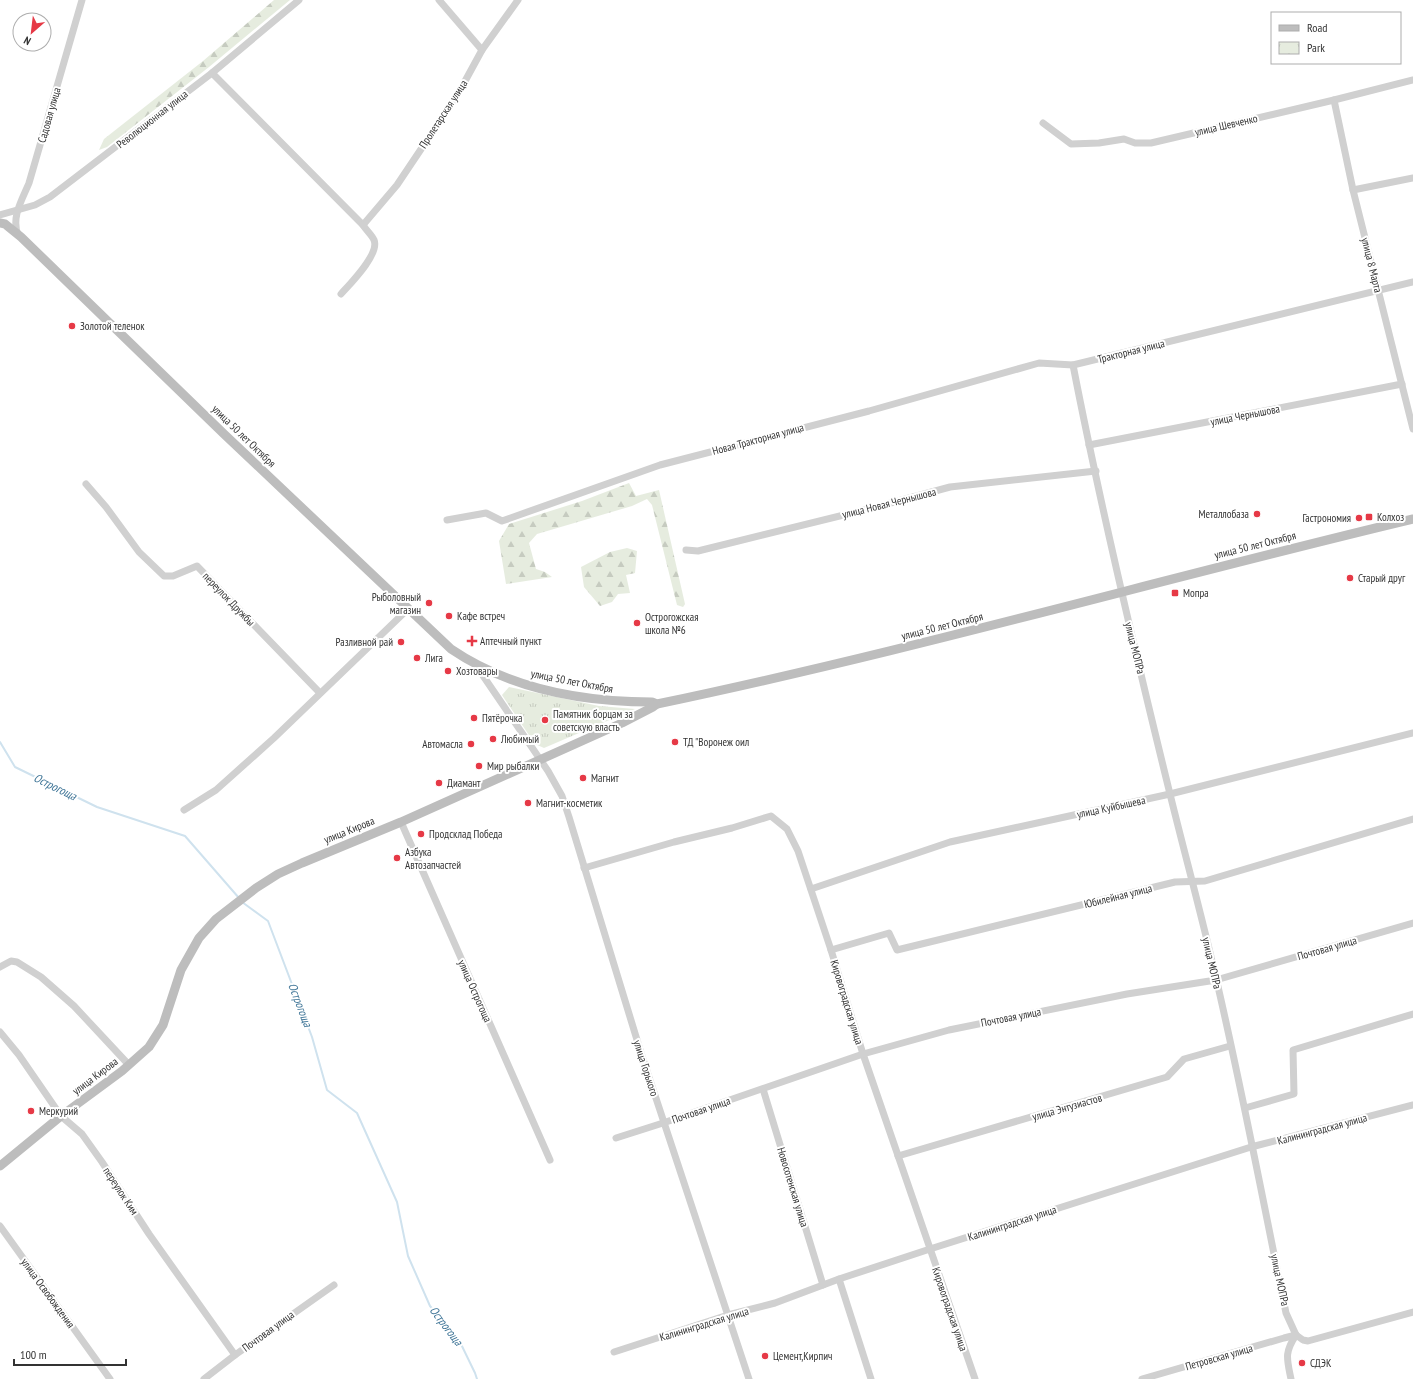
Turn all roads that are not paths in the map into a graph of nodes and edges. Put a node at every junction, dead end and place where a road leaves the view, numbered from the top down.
1 (82, 0) edge
2 (300, 0) edge
3 (439, 0) edge
4 (518, 0) edge
5 (482, 50) junction
6 (212, 73) junction
7 (1413, 80) edge
8 (1334, 100) junction
9 (1043, 123) dead end
10 (1413, 178) edge
11 (1353, 190) junction
12 (17, 211) junction
13 (0, 215) edge
14 (2, 223) edge
15 (363, 225) junction
16 (18, 235) junction
17 (1413, 282) edge
18 (1378, 290) junction
19 (341, 294) dead end
20 (1073, 365) junction
21 (1402, 384) junction
22 (1410, 400) edge
23 (1413, 429) edge
24 (1089, 445) junction
25 (1096, 471) junction
26 (86, 484) dead end
27 (1413, 519) edge
28 (447, 520) dead end
29 (686, 550) dead end
30 (1121, 592) junction
31 (408, 609) junction
32 (475, 664) junction
33 (320, 693) junction
34 (656, 704) junction
35 (1413, 733) edge
36 (539, 760) junction
37 (1170, 794) junction
38 (184, 810) dead end
39 (1413, 819) edge
40 (401, 822) junction
41 (584, 868) junction
42 (1192, 881) junction
43 (811, 888) junction
44 (1413, 923) edge
45 (831, 950) junction
46 (0, 967) edge
47 (1216, 980) junction
48 (1413, 1014) edge
49 (0, 1032) edge
50 (1230, 1046) junction
51 (862, 1054) junction
52 (129, 1065) junction
53 (763, 1088) junction
54 (1413, 1105) edge
55 (1245, 1108) junction
56 (61, 1116) junction
57 (663, 1123) junction
58 (616, 1138) dead end
59 (1251, 1147) junction
60 (898, 1156) junction
61 (550, 1160) dead end
62 (0, 1166) edge
63 (0, 1226) edge
64 (930, 1249) junction
65 (839, 1279) junction
66 (334, 1285) dead end
67 (823, 1285) junction
68 (1413, 1312) edge
69 (728, 1316) junction
70 (1296, 1335) junction
71 (614, 1352) dead end
72 (235, 1355) junction
73 (110, 1379) edge
74 (204, 1379) edge
75 (749, 1379) edge
76 (871, 1379) edge
77 (975, 1379) edge
78 (1142, 1379) edge
79 (1291, 1379) edge

1 - 12 street, Садовая улица
2 - 6 street, Революционная улица
3 - 5 street
4 - 5 street, Пролетарская улица
5 - 15 street, Пролетарская улица
6 - 12 street, Революционная улица
6 - 15 street
7 - 8 street, улица Шевченко
8 - 9 street, улица Шевченко
8 - 11 street, улица 8 Марта
10 - 11 street
11 - 18 street, улица 8 Марта
12 - 13 street
12 - 14 street
12 - 16 street
14 - 16 main road, улица 50 лет Октября
15 - 19 street
16 - 31 main road, улица 50 лет Октября
17 - 18 street, Тракторная улица
18 - 20 street, Тракторная улица
18 - 21 street, улица 8 Марта
20 - 24 street
20 - 28 street, Новая Тракторная улица
21 - 22 street, улица 8 Марта
21 - 24 street, улица Чернышова
22 - 23 street, улица 8 Марта
24 - 25 street
25 - 29 street, улица Новая Чернышова
25 - 30 street
26 - 33 street, переулок Дружбы
27 - 30 main road, улица 50 лет Октября
30 - 34 main road, улица 50 лет Октября
30 - 37 street, улица МОПРа
31 - 32 main road, улица 50 лет Октября
31 - 33 street
32 - 34 main road, улица 50 лет Октября
32 - 36 street, улица 50 лет Октября
33 - 38 street
34 - 36 main road, улица Кирова
35 - 37 street, улица Куйбышева
36 - 40 main road, улица Кирова
36 - 41 street, улица Горького
37 - 42 street, улица МОПРа
37 - 43 street, улица Куйбышева
39 - 42 street, Юбилейная улица
40 - 52 main road, улица Кирова
40 - 61 street, улица Острогоща
41 - 43 street, Кировоградская улица
41 - 57 street, улица Горького
42 - 45 street, Юбилейная улица
42 - 47 street, улица МОПРа
43 - 45 street, Кировоградская улица
44 - 47 street, Почтовая улица
45 - 51 street, Кировоградская улица
46 - 52 street, улица Кирова
47 - 50 street, улица МОПРа
47 - 51 street, Почтовая улица
48 - 55 street
49 - 56 street, переулок Ким
50 - 55 street, улица МОПРа
50 - 60 street, улица Энтузиастов
51 - 53 street, Почтовая улица
51 - 60 street, Кировоградская улица
52 - 56 main road, улица Кирова
53 - 57 street, Почтовая улица
53 - 67 street, Новосотенская улица
54 - 59 street, Калининградская улица
55 - 59 street, улица МОПРа
56 - 62 main road, улица Кирова
56 - 72 street, переулок Ким
57 - 58 street, Почтовая улица
57 - 69 street, улица Горького
59 - 64 street, Калининградская улица
59 - 70 street, улица МОПРа
60 - 64 street, Кировоградская улица
63 - 73 street, улица Освобождения
64 - 65 street, Калининградская улица
64 - 77 street, Кировоградская улица
65 - 67 street, Калининградская улица
65 - 76 street
66 - 72 street, Почтовая улица
67 - 69 street, Калининградская улица
68 - 70 street, Петровская улица
69 - 71 street, Калининградская улица
69 - 75 street, улица Горького
70 - 78 street, Петровская улица
70 - 79 street
72 - 74 street, Почтовая улица

